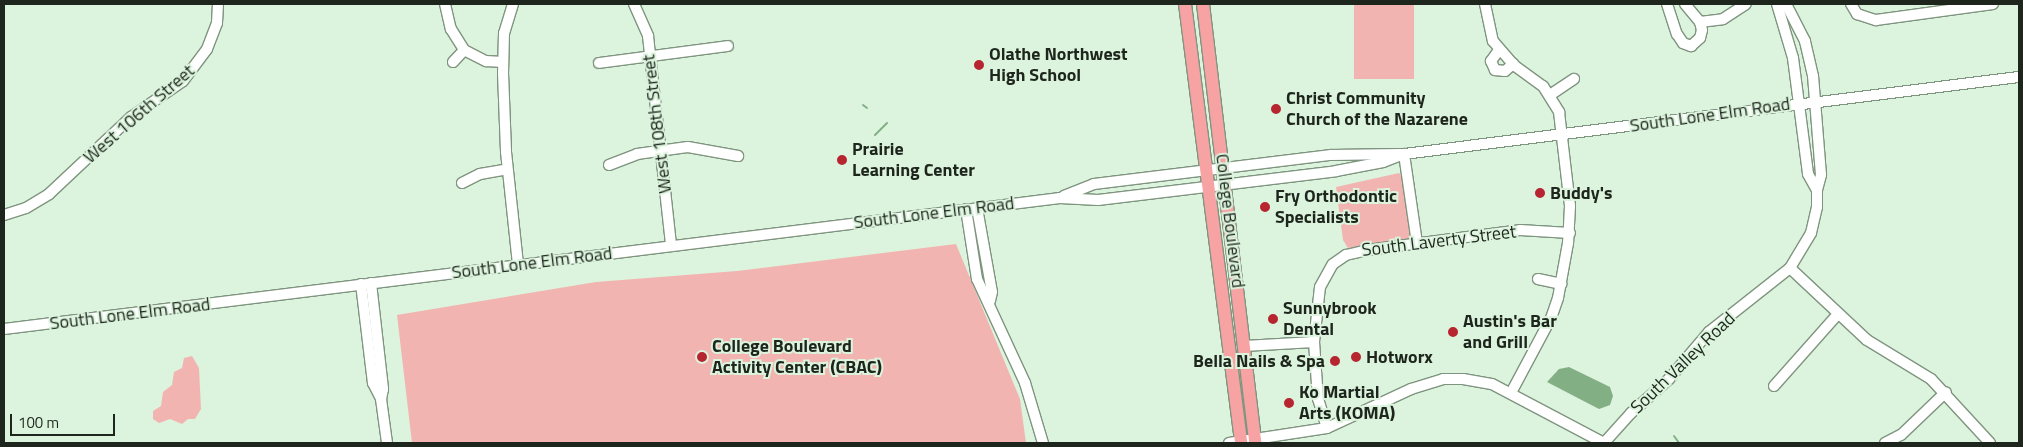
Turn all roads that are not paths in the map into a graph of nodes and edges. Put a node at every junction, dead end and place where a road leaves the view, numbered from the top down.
1 (218, 4) edge
2 (445, 4) edge
3 (513, 4) edge
4 (634, 4) edge
5 (1185, 4) edge
6 (1203, 4) edge
7 (1485, 4) edge
8 (1667, 4) edge
9 (1685, 4) edge
10 (1746, 4) edge
11 (1777, 4) edge
12 (1786, 4) edge
13 (1851, 4) edge
14 (1994, 4) edge
15 (1700, 22) junction
16 (728, 46) dead end
17 (464, 50) junction
18 (1499, 50) junction
19 (649, 54) junction
20 (452, 62) dead end
21 (503, 62) junction
22 (599, 64) dead end
23 (1513, 64) junction
24 (2019, 76) edge
25 (1574, 79) dead end
26 (1550, 95) junction
27 (1815, 101) junction
28 (1799, 102) junction
29 (1562, 133) junction
30 (660, 150) junction
31 (1403, 154) junction
32 (738, 156) dead end
33 (609, 165) dead end
34 (1222, 168) junction
35 (507, 169) junction
36 (1206, 170) junction
37 (462, 183) dead end
38 (1224, 185) junction
39 (1208, 187) junction
40 (1817, 190) junction
41 (1060, 198) junction
42 (972, 209) junction
43 (4, 215) edge
44 (1570, 233) junction
45 (1417, 243) junction
46 (672, 246) junction
47 (518, 265) junction
48 (1790, 268) junction
49 (1538, 279) dead end
50 (366, 284) junction
51 (1561, 284) junction
52 (1837, 315) junction
53 (4, 329) edge
54 (1314, 342) junction
55 (1244, 346) junction
56 (1774, 386) dead end
57 (1511, 392) junction
58 (1946, 392) junction
59 (1327, 428) junction
60 (1255, 442) edge
61 (387, 443) edge
62 (1042, 443) edge
63 (1237, 443) edge
64 (1604, 443) edge
65 (1885, 443) edge
66 (1990, 443) edge

1 - 43 street, West 106th Street
2 - 17 street
3 - 21 street
4 - 19 street, West 108th Street
5 - 36 main road, College Boulevard
6 - 34 main road, College Boulevard
7 - 18 street
8 - 15 street
9 - 15 street
10 - 15 street
11 - 28 street
12 - 27 street, South Valley Road
13 - 14 street
16 - 19 street
17 - 20 street
17 - 21 street
18 - 23 street
18 - 23 street
19 - 22 street
19 - 30 street, West 108th Street
21 - 35 street
23 - 26 street
24 - 27 street, South Lone Elm Road
25 - 26 street
26 - 29 street
27 - 28 street, South Lone Elm Road
27 - 40 street, South Valley Road
28 - 29 street, South Lone Elm Road
28 - 40 street
29 - 31 street, South Lone Elm Road
29 - 44 street
30 - 32 street
30 - 33 street
30 - 46 street, West 108th Street
31 - 34 street, South Lone Elm Road
31 - 38 street, South Lone Elm Road
31 - 45 street
34 - 36 street, South Lone Elm Road
34 - 38 main road, College Boulevard
35 - 37 street
35 - 47 street
36 - 39 main road, College Boulevard
36 - 41 street, South Lone Elm Road
38 - 39 street, South Lone Elm Road
38 - 55 main road, College Boulevard
39 - 41 street, South Lone Elm Road
39 - 63 main road, College Boulevard
40 - 48 street, South Valley Road
41 - 42 street, South Lone Elm Road
42 - 46 street, South Lone Elm Road
42 - 62 street
44 - 45 street, South Laverty Street
44 - 51 street
45 - 54 street, South Laverty Street
46 - 47 street, South Lone Elm Road
47 - 50 street, South Lone Elm Road
48 - 52 street
48 - 64 street, South Valley Road
49 - 51 street
50 - 53 street, South Lone Elm Road
50 - 61 street
51 - 57 street
52 - 56 street
52 - 58 street
54 - 55 street
54 - 59 street, South Laverty Street
55 - 60 main road, College Boulevard
57 - 59 street
57 - 64 street
58 - 65 street
58 - 66 street
59 - 60 street
60 - 63 street

